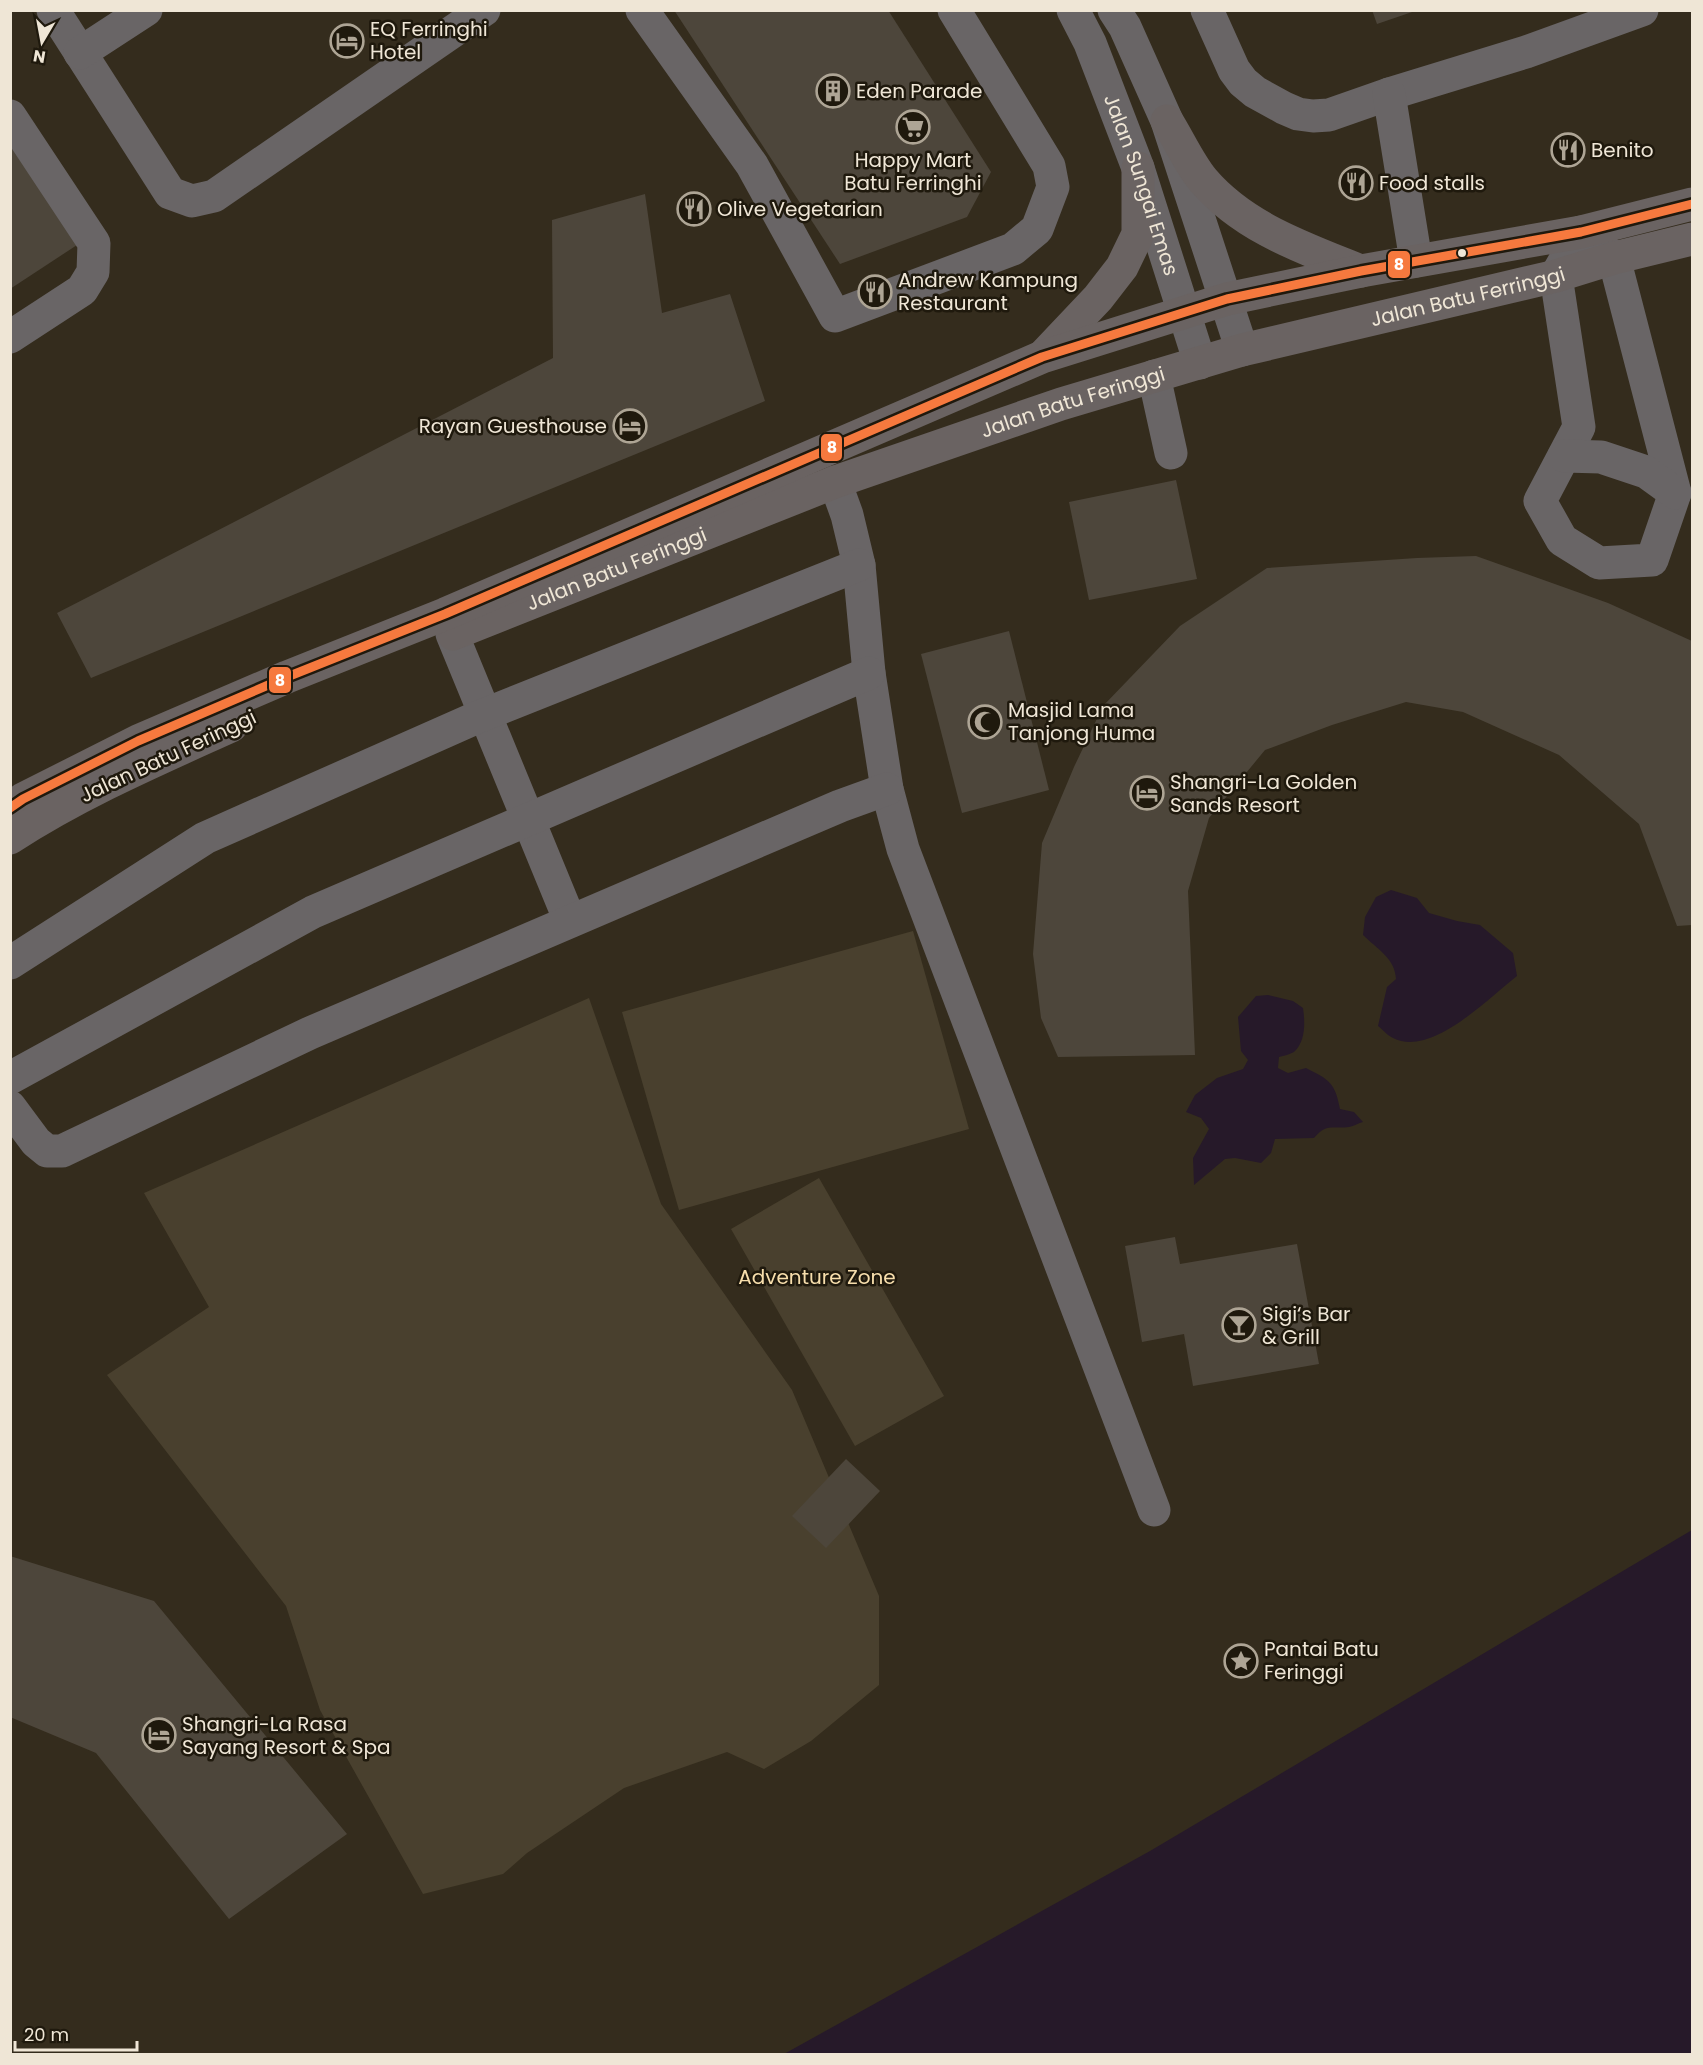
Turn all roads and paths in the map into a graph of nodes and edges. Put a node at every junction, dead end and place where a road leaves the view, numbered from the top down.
1 (52, 10) edge
2 (146, 10) edge
3 (484, 10) edge
4 (642, 10) edge
5 (954, 10) edge
6 (1073, 10) edge
7 (1114, 10) edge
8 (1207, 10) edge
9 (1642, 10) edge
10 (80, 53) junction
11 (1389, 94) junction
12 (10, 116) edge
13 (1167, 121) junction
14 (1138, 168) junction
15 (1692, 204) edge
16 (1581, 232) junction
17 (1692, 239) edge
18 (1614, 258) junction
19 (1416, 261) junction
20 (1361, 271) junction
21 (1556, 276) junction
22 (1227, 299) junction
23 (1184, 311) junction
24 (10, 337) edge
25 (1242, 350) junction
26 (1042, 357) junction
27 (1200, 363) junction
28 (1154, 376) junction
29 (1171, 453) dead end
30 (1564, 456) junction
31 (836, 482) junction
32 (1675, 493) junction
33 (859, 565) junction
34 (452, 634) junction
35 (869, 673) junction
36 (487, 714) junction
37 (887, 789) junction
38 (21, 802) edge
39 (529, 819) junction
40 (10, 838) edge
41 (570, 921) junction
42 (10, 963) edge
43 (10, 1078) edge
44 (10, 1107) edge
45 (1154, 1509) dead end

1 - 10 street
2 - 10 street
3 - 10 street
4 - 5 street
6 - 14 street, Jalan Sungai Emas
7 - 13 street
8 - 11 street
9 - 11 street
11 - 19 street
12 - 24 street
13 - 20 main road
13 - 22 street
14 - 23 street, Jalan Sungai Emas
14 - 26 main road
15 - 16 main road, Jalan Batu Ferringgi
16 - 18 street
16 - 19 main road, Jalan Batu Ferringgi
16 - 21 street
17 - 18 main road, Jalan Batu Ferringgi
18 - 21 main road, Jalan Batu Ferringgi
18 - 32 street
19 - 20 main road, Jalan Batu Ferringgi
20 - 22 main road, Jalan Batu Ferringgi
21 - 25 main road, Jalan Batu Ferringgi
21 - 30 street
22 - 23 main road, Jalan Batu Feringgi
22 - 25 street
23 - 26 main road, Jalan Batu Feringgi
23 - 27 street, Jalan Sungai Emas
25 - 27 main road, Jalan Batu Feringgi
26 - 38 main road, Jalan Batu Feringgi
27 - 28 main road, Jalan Batu Feringgi
28 - 29 street
28 - 31 main road, Jalan Batu Feringgi
30 - 32 street
30 - 32 street
31 - 33 street
31 - 34 main road, Jalan Batu Feringgi
33 - 35 street
33 - 36 street
34 - 36 street
34 - 38 main road, Jalan Batu Feringgi
35 - 37 street
35 - 39 street
36 - 39 street
36 - 42 street
37 - 41 street
37 - 45 street
38 - 40 main road, Jalan Batu Feringgi
39 - 41 street
39 - 43 street
41 - 44 street

